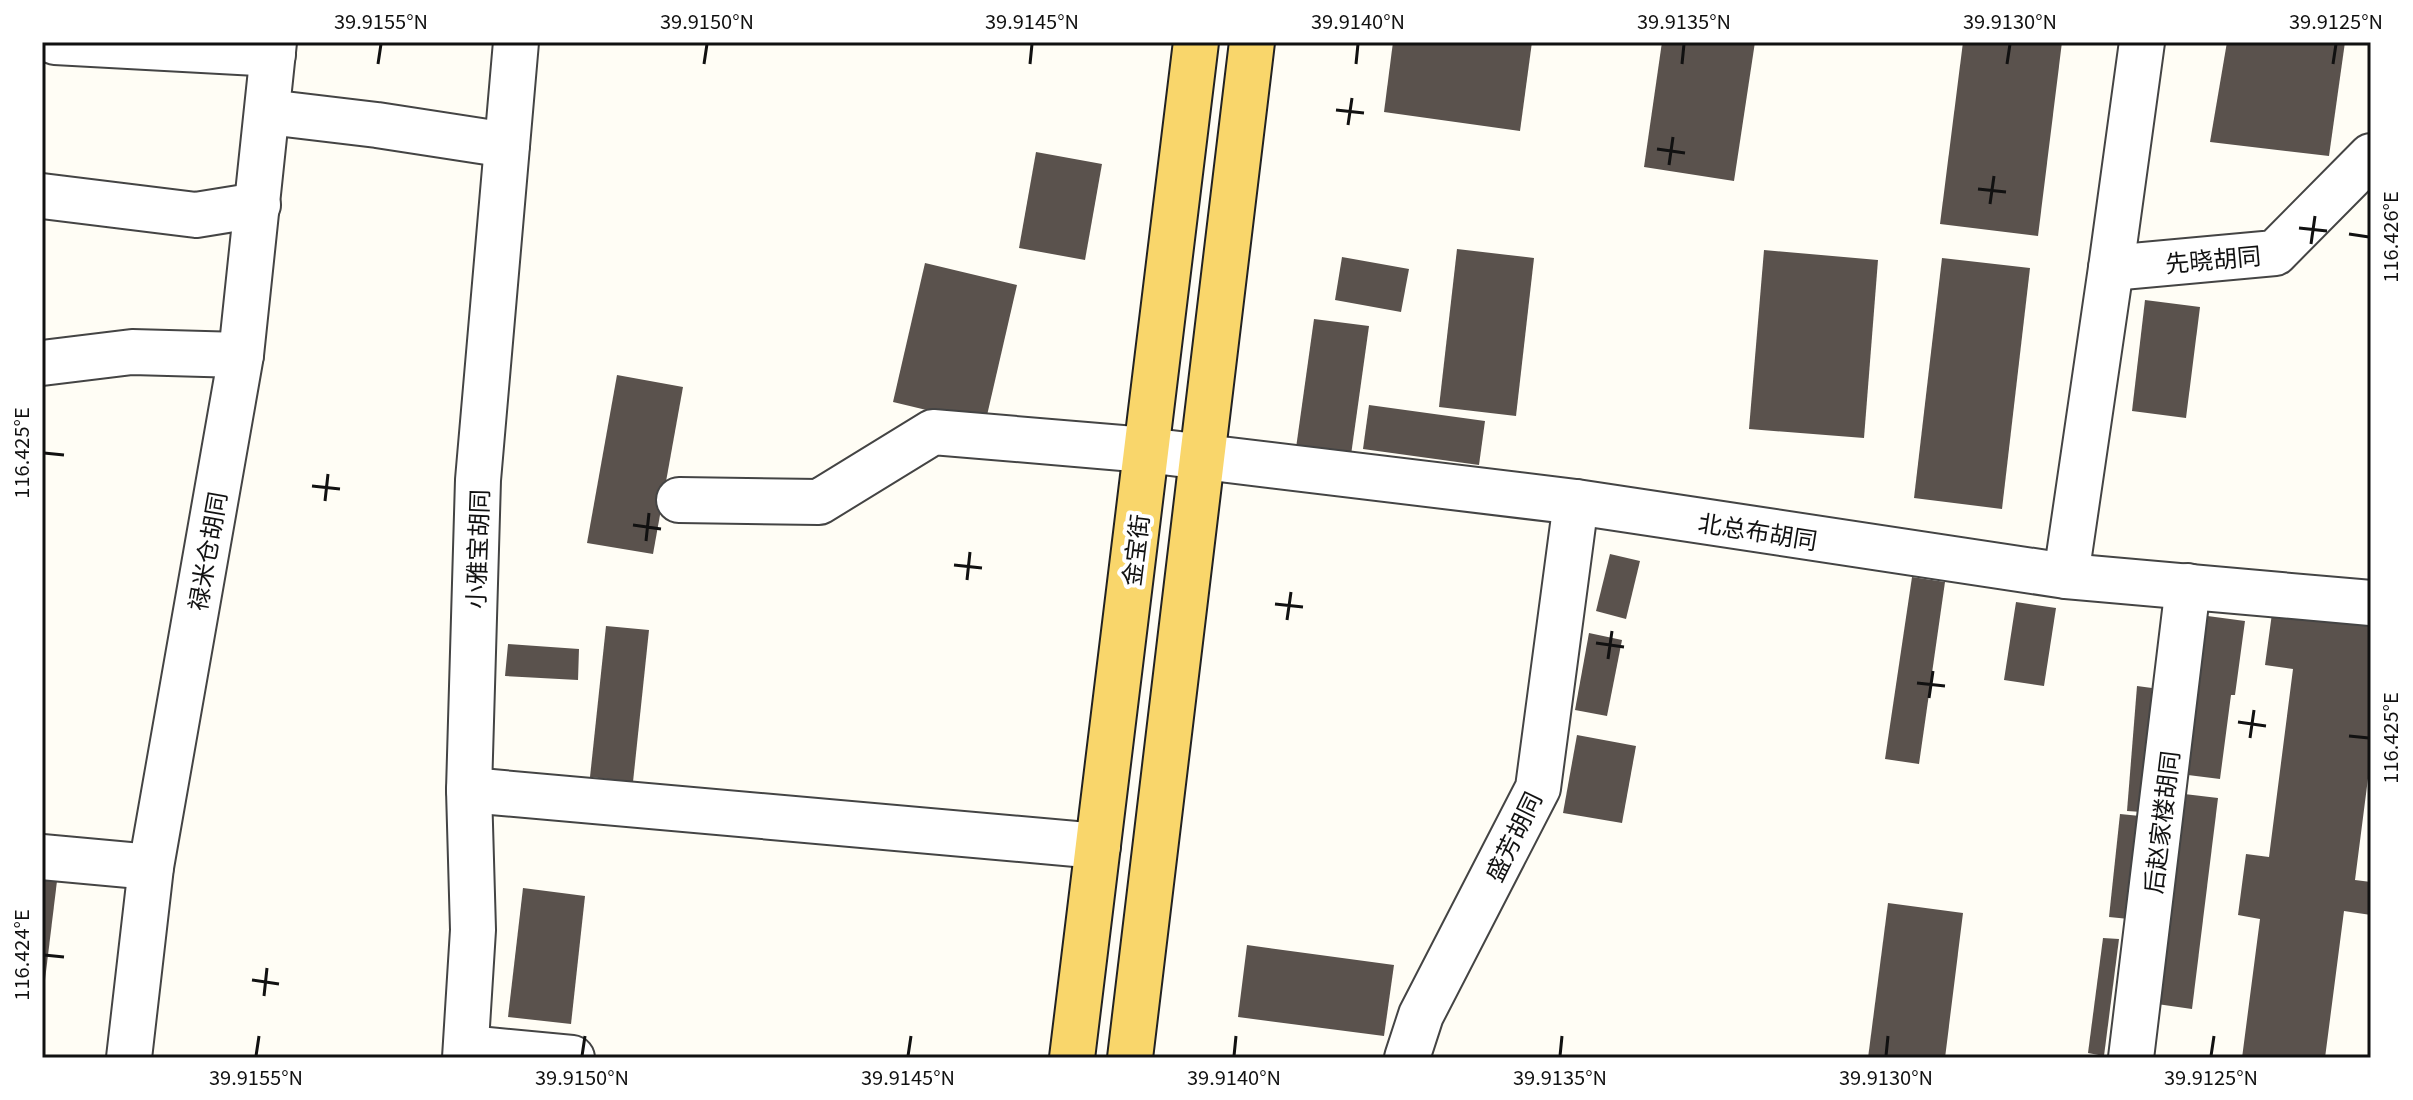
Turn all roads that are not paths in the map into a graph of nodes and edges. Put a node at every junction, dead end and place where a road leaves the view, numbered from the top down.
1 (55, 42) edge
2 (516, 42) edge
3 (1196, 42) edge
4 (1252, 42) edge
5 (2142, 42) edge
6 (274, 48) edge
7 (268, 112) junction
8 (507, 145) junction
9 (2371, 156) edge
10 (42, 196) edge
11 (258, 205) junction
12 (2111, 268) junction
13 (241, 355) junction
14 (42, 363) edge
15 (1146, 450) junction
16 (1202, 457) junction
17 (679, 500) dead end
18 (1576, 502) junction
19 (2066, 576) junction
20 (2188, 586) junction
21 (2371, 603) edge
22 (469, 790) junction
23 (1098, 846) junction
24 (42, 857) edge
25 (151, 867) junction
26 (466, 1053) edge
27 (129, 1058) edge
28 (572, 1058) edge
29 (1072, 1058) edge
30 (1130, 1058) edge
31 (1407, 1058) edge
32 (2131, 1058) edge

1 - 6 street
2 - 8 street, 小雅宝胡同
3 - 15 main road, 金宝街
4 - 16 main road
5 - 12 street
6 - 7 street, 禄米仓胡同
7 - 8 street
7 - 11 street, 禄米仓胡同
8 - 22 street, 小雅宝胡同
9 - 12 street, 先晓胡同
10 - 11 street
11 - 13 street, 禄米仓胡同
12 - 19 street
13 - 14 street
13 - 25 street, 禄米仓胡同
15 - 16 street, 北总布胡同
15 - 17 street, 北总布胡同
15 - 23 main road, 金宝街
16 - 18 street, 北总布胡同
16 - 30 main road
18 - 19 street, 北总布胡同
18 - 31 street, 盛芳胡同
19 - 20 street, 北总布胡同
20 - 21 street, 北总布胡同
20 - 32 street, 后赵家楼胡同
22 - 23 street
22 - 26 street, 小雅宝胡同
23 - 29 main road, 金宝街
24 - 25 street
25 - 27 street, 禄米仓胡同
26 - 28 street

